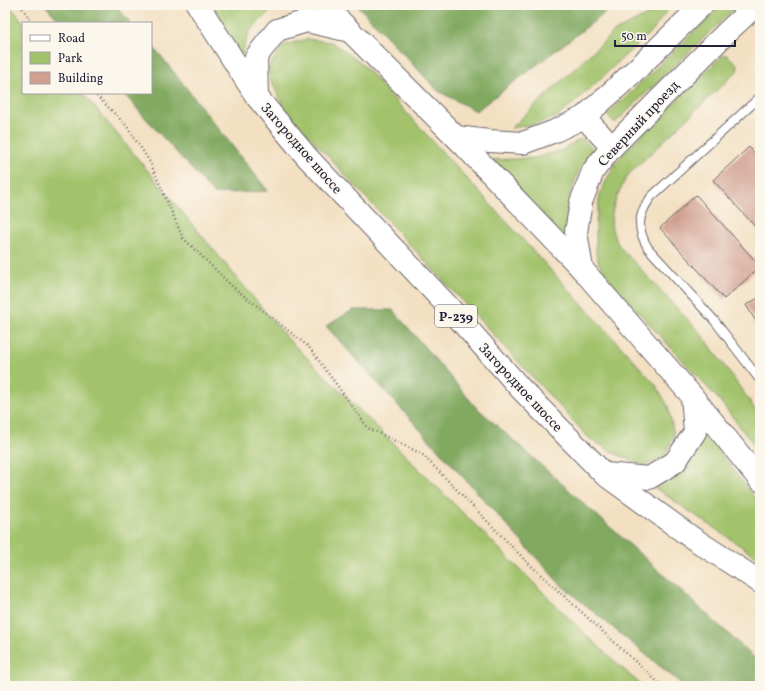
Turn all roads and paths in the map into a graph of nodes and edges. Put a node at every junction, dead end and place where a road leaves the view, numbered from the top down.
1 (20, 5) edge
2 (198, 5) edge
3 (324, 5) edge
4 (702, 5) edge
5 (756, 5) edge
6 (32, 22) edge
7 (350, 31) junction
8 (95, 94) edge
9 (257, 97) junction
10 (760, 97) edge
11 (584, 117) junction
12 (456, 137) junction
13 (612, 147) junction
14 (582, 270) junction
15 (760, 380) edge
16 (692, 396) junction
17 (604, 474) junction
18 (760, 480) edge
19 (760, 582) edge
20 (662, 686) edge

1 - 6 path
2 - 9 main road, Загородное шоссе / Р-239
3 - 7 main road
4 - 11 main road
5 - 13 main road, Северный проезд
7 - 9 main road
7 - 12 main road
8 - 20 path
9 - 17 main road, Загородное шоссе / Р-239
10 - 15 lane
11 - 12 main road
11 - 13 main road
12 - 14 main road
13 - 14 main road, Северный проезд
14 - 16 main road
16 - 17 main road
16 - 18 main road
17 - 19 main road, Загородное шоссе / Р-239

